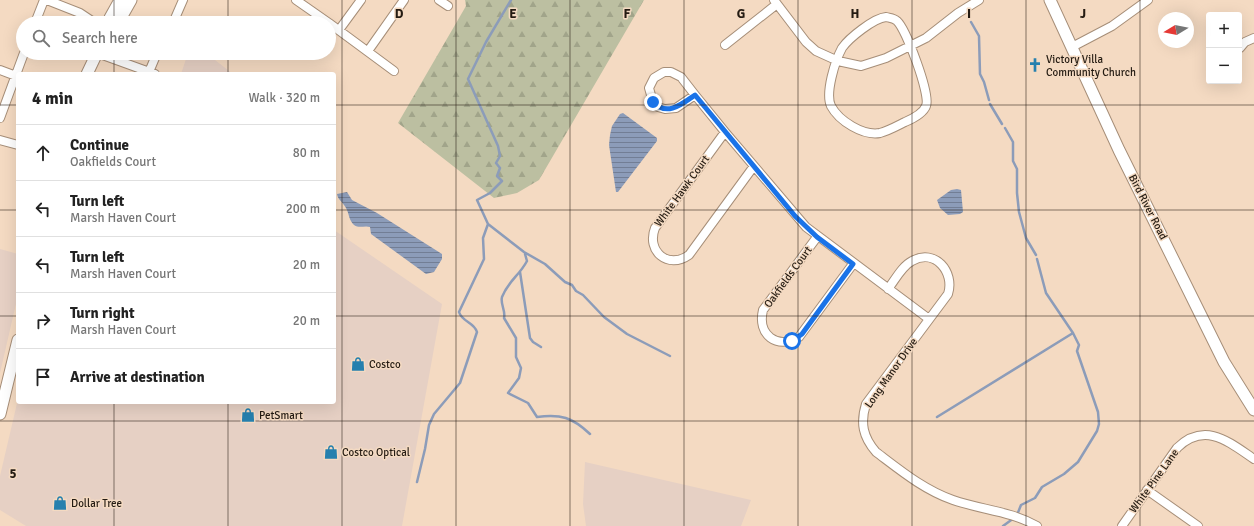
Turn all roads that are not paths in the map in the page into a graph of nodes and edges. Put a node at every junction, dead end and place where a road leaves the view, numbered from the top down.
1 (44, 0) edge
2 (47, 0) edge
3 (120, 0) edge
4 (131, 0) edge
5 (183, 0) edge
6 (296, 0) edge
7 (361, 0) edge
8 (404, 0) edge
9 (439, 0) edge
10 (979, 0) edge
11 (1050, 0) edge
12 (1148, 0) edge
13 (776, 2) edge
14 (448, 6) dead end
15 (38, 16) edge
16 (84, 16) edge
17 (111, 16) edge
18 (122, 16) edge
19 (176, 16) edge
20 (319, 16) edge
21 (336, 28) edge
22 (339, 30) junction
23 (1254, 38) edge
24 (725, 45) dead end
25 (1242, 46) edge
26 (910, 47) junction
27 (1072, 47) junction
28 (368, 51) junction
29 (22, 60) edge
30 (94, 60) edge
31 (116, 60) edge
32 (156, 60) edge
33 (838, 61) junction
34 (0, 70) edge
35 (394, 71) dead end
36 (17, 72) edge
37 (88, 72) edge
38 (149, 72) edge
39 (152, 72) edge
40 (16, 76) joint
41 (695, 95) junction
42 (0, 118) edge
43 (725, 132) junction
44 (0, 140) edge
45 (16, 144) edge
46 (754, 166) junction
47 (817, 237) junction
48 (853, 264) junction
49 (888, 289) junction
50 (929, 319) junction
51 (16, 348) edge
52 (1254, 410) edge
53 (0, 414) edge
54 (1254, 459) edge
55 (1147, 490) junction
56 (1037, 526) edge
57 (1122, 526) edge
58 (1198, 526) edge

1 - 15 street
2 - 16 street
3 - 17 street
4 - 18 street
5 - 19 street
6 - 20 street
7 - 22 street
8 - 28 street
9 - 14 street
10 - 26 street
11 - 27 street, Bird River Road
12 - 27 street
13 - 24 street
13 - 33 street
21 - 22 street
22 - 28 street
23 - 25 street
26 - 33 street
26 - 33 street
26 - 33 street
27 - 52 street, Bird River Road
28 - 35 street
29 - 36 street
30 - 37 street
31 - 38 street
32 - 39 street
34 - 40 street
40 - 42 street
41 - 41 street
41 - 43 street
43 - 46 street
43 - 46 street, White Hawk Court
44 - 45 street
46 - 47 street
47 - 48 street
47 - 48 street, Oakfields Court
48 - 49 street
49 - 50 street
49 - 50 street, Long Manor Drive
50 - 56 street, Long Manor Drive
51 - 53 street
54 - 55 street, White Pine Lane
55 - 57 street, White Pine Lane
55 - 58 street

